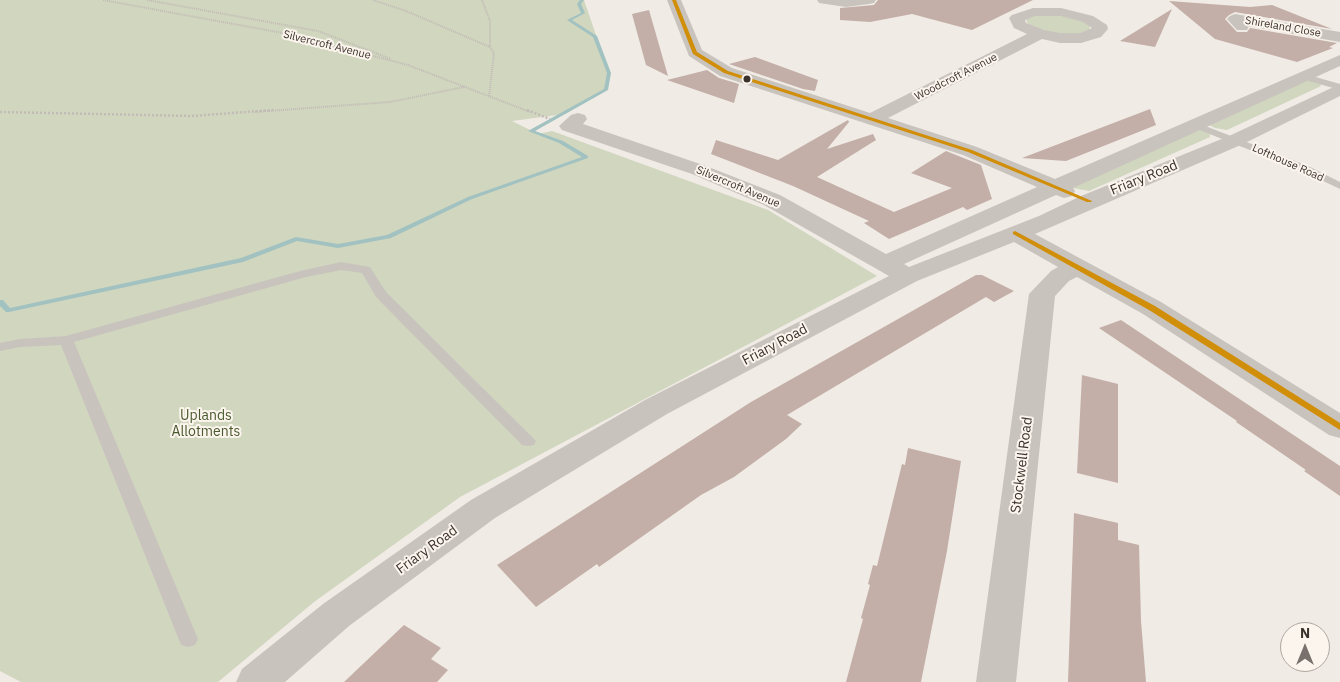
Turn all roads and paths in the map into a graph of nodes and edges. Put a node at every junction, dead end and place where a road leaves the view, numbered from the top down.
1 (103, 0) edge
2 (147, 0) edge
3 (154, 0) edge
4 (373, 0) edge
5 (482, 0) edge
6 (674, 0) edge
7 (824, 0) edge
8 (869, 0) edge
9 (151, 2) junction
10 (1242, 26) dead end
11 (1040, 34) dead end
12 (1340, 37) edge
13 (490, 47) junction
14 (1340, 60) edge
15 (408, 65) junction
16 (1305, 77) junction
17 (465, 87) junction
18 (1340, 88) edge
19 (490, 97) junction
20 (0, 112) edge
21 (544, 117) dead end
22 (578, 119) dead end
23 (872, 120) junction
24 (1195, 124) junction
25 (1236, 140) junction
26 (1340, 186) edge
27 (1054, 187) junction
28 (1089, 201) junction
29 (1015, 233) junction
30 (1078, 266) junction
31 (896, 270) junction
32 (66, 340) junction
33 (0, 347) edge
34 (1340, 427) edge
35 (528, 441) dead end
36 (188, 639) dead end
37 (256, 682) edge
38 (996, 682) edge

1 - 15 path, Silvercroft Avenue
2 - 9 path
3 - 9 path
4 - 13 path
5 - 13 path
6 - 23 street
7 - 8 street
9 - 15 path
10 - 12 street, Shireland Close
11 - 23 street, Woodcroft Avenue
13 - 19 path
14 - 16 street, Friary Road
15 - 17 path, Silvercroft Avenue
16 - 18 lane
16 - 24 street, Friary Road
17 - 19 path, Silvercroft Avenue
17 - 20 path
18 - 25 street, Friary Road
19 - 21 path, Silvercroft Avenue
22 - 31 street, Silvercroft Avenue
23 - 27 street
24 - 25 lane, Lofthouse Road
24 - 27 street, Friary Road
25 - 26 lane, Lofthouse Road
25 - 28 street, Friary Road
27 - 28 street
27 - 31 street, Friary Road
28 - 29 street, Friary Road
29 - 30 street
29 - 31 street, Friary Road
30 - 34 street
30 - 38 street, Stockwell Road
31 - 37 street, Friary Road
32 - 33 lane
32 - 35 lane
32 - 36 lane

